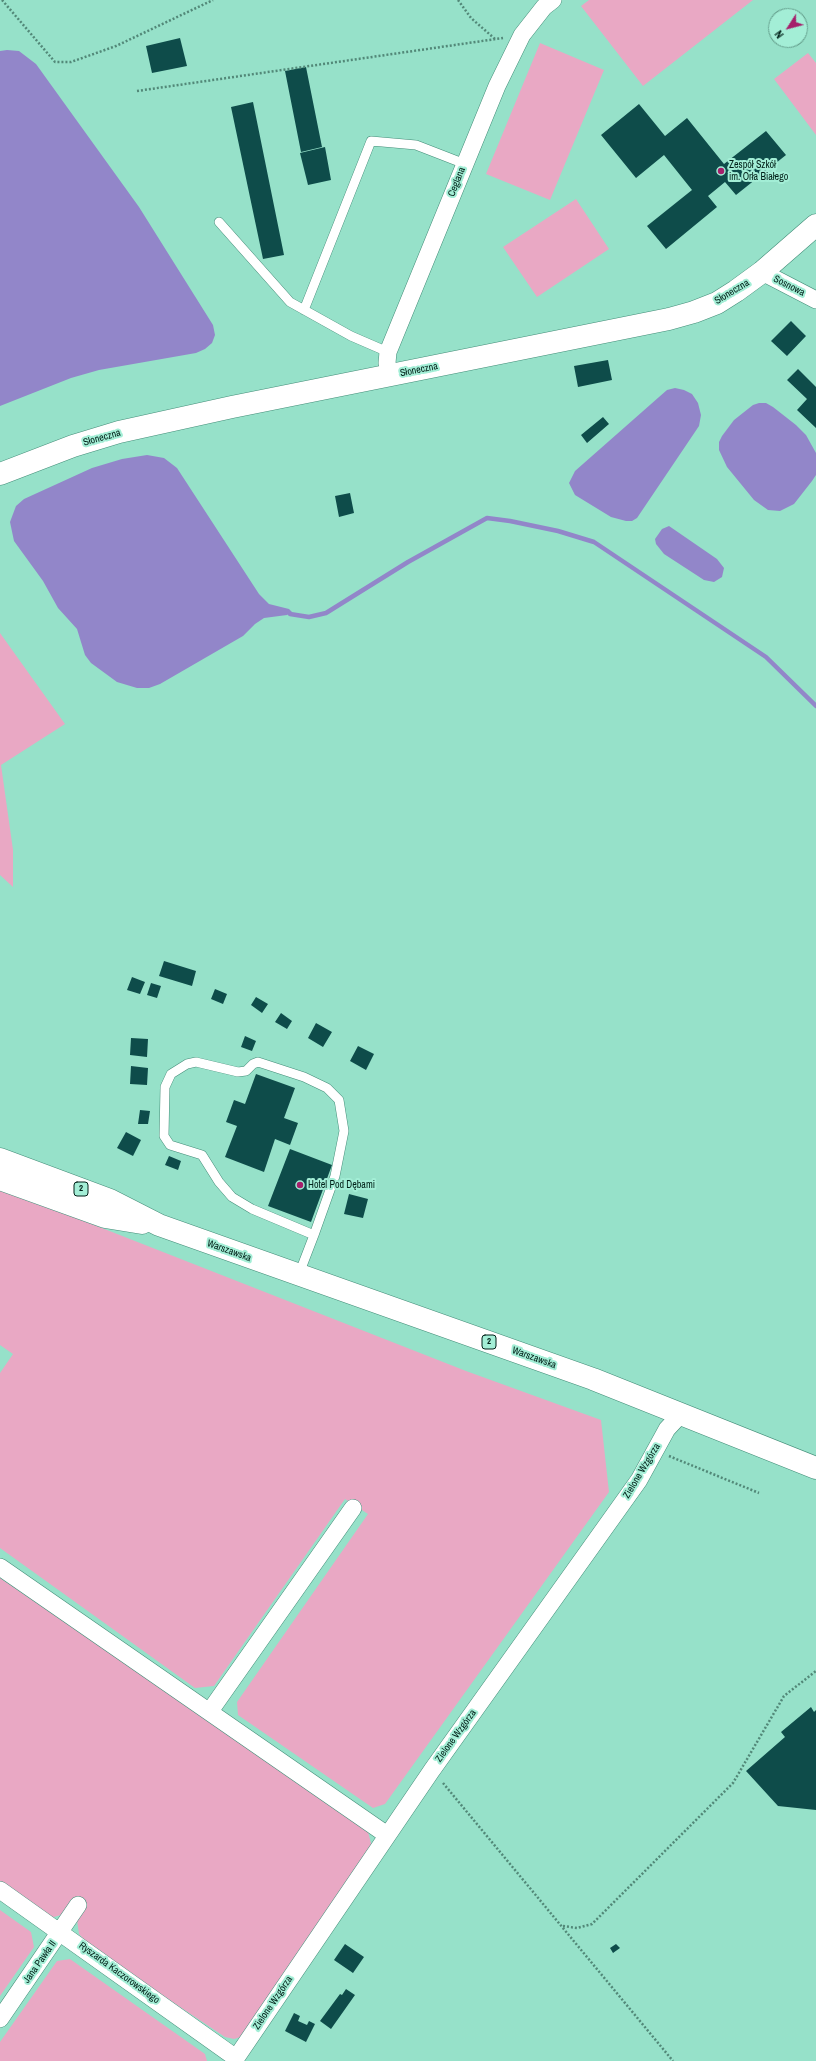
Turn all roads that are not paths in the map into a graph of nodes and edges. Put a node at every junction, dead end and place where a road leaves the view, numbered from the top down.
1 (553, 0) edge
2 (465, 164) junction
3 (219, 222) dead end
4 (816, 225) edge
5 (762, 272) junction
6 (816, 300) edge
7 (304, 310) junction
8 (388, 352) junction
9 (390, 375) junction
10 (0, 474) edge
11 (0, 1159) edge
12 (0, 1179) edge
13 (159, 1225) junction
14 (314, 1235) junction
15 (298, 1276) junction
16 (680, 1414) junction
17 (816, 1468) edge
18 (353, 1508) dead end
19 (0, 1567) edge
20 (210, 1711) junction
21 (387, 1835) junction
22 (0, 1890) edge
23 (78, 1905) dead end
24 (61, 1932) junction
25 (0, 2019) edge
26 (235, 2060) edge

1 - 2 street, Ceglana
2 - 7 lane
2 - 8 street, Ceglana
3 - 7 lane
4 - 5 main road, Słoneczna
5 - 6 street, Sosnowa
5 - 9 main road, Słoneczna
7 - 8 lane
8 - 9 street, Ceglana
9 - 10 main road, Słoneczna
11 - 13 main road, Warszawska / 2
12 - 13 main road, Warszawska / 2
13 - 15 main road, Warszawska / 2
14 - 14 lane
14 - 15 lane
15 - 16 main road, Warszawska / 2
16 - 17 main road, Warszawska / 2
16 - 21 street, Zielone Wzgórza
18 - 20 street
19 - 20 street
20 - 21 street
21 - 26 street, Zielone Wzgórza
22 - 24 street, Ryszarda Kaczorowskiego
23 - 24 street, Jana Pawła II
24 - 25 street, Jana Pawła II
24 - 26 street, Ryszarda Kaczorowskiego

